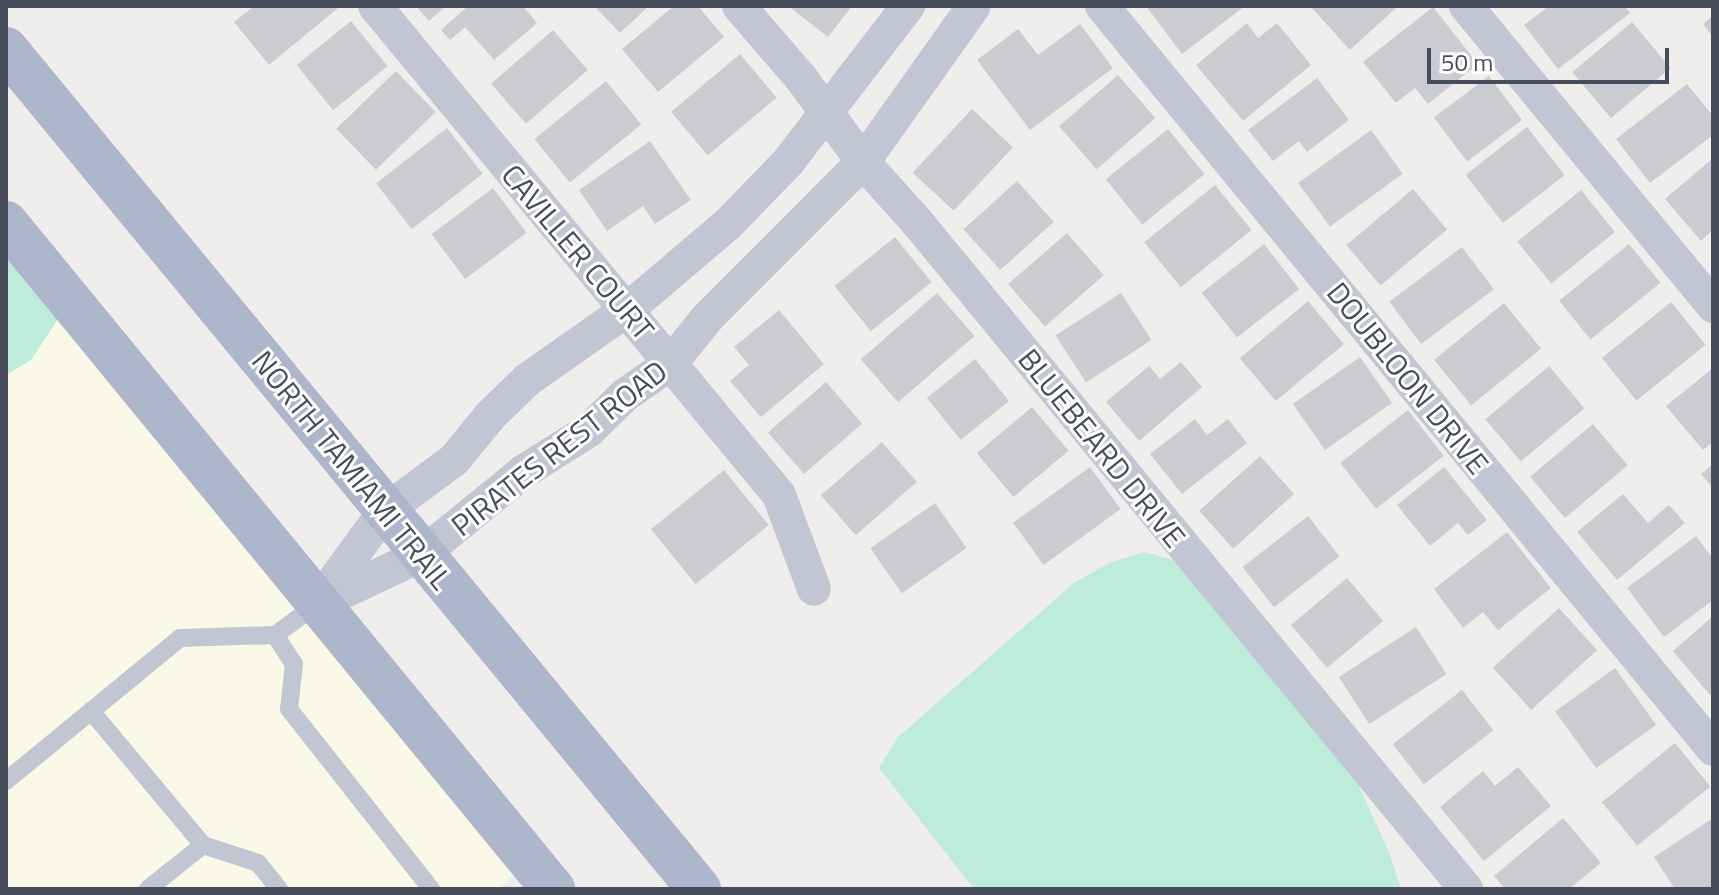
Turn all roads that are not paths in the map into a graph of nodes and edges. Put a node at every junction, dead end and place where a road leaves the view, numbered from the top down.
1 (375, 6) edge
2 (739, 6) edge
3 (908, 6) edge
4 (974, 6) edge
5 (1102, 6) edge
6 (1466, 6) edge
7 (6, 49) edge
8 (826, 111) junction
9 (863, 162) junction
10 (6, 223) edge
11 (1713, 306) edge
12 (628, 309) junction
13 (671, 363) junction
14 (385, 511) junction
15 (421, 555) junction
16 (814, 589) dead end
17 (316, 605) junction
18 (275, 635) junction
19 (91, 711) junction
20 (1713, 749) edge
21 (6, 781) edge
22 (203, 845) junction
23 (148, 889) edge
24 (279, 889) edge
25 (431, 889) edge
26 (553, 889) edge
27 (699, 889) edge
28 (1466, 889) edge

1 - 12 street, CAVILLER COURT
2 - 8 street, BLUEBEARD DRIVE
3 - 8 street, PIRATES REST ROAD
4 - 9 street, PIRATES REST ROAD
5 - 20 street, DOUBLOON DRIVE
6 - 11 street
7 - 14 main road, NORTH TAMIAMI TRAIL
8 - 9 street, BLUEBEARD DRIVE
8 - 12 street, PIRATES REST ROAD
9 - 13 street, PIRATES REST ROAD
9 - 28 street, BLUEBEARD DRIVE
10 - 17 main road
12 - 13 street, CAVILLER COURT
12 - 14 street, PIRATES REST ROAD
13 - 15 street, PIRATES REST ROAD
13 - 16 street, CAVILLER COURT
14 - 15 main road, NORTH TAMIAMI TRAIL
14 - 17 street, PIRATES REST ROAD
15 - 17 street, PIRATES REST ROAD
15 - 27 main road, NORTH TAMIAMI TRAIL
17 - 18 lane
17 - 26 main road
18 - 19 lane
18 - 25 lane
19 - 21 lane
19 - 22 lane
22 - 23 lane
22 - 24 lane

